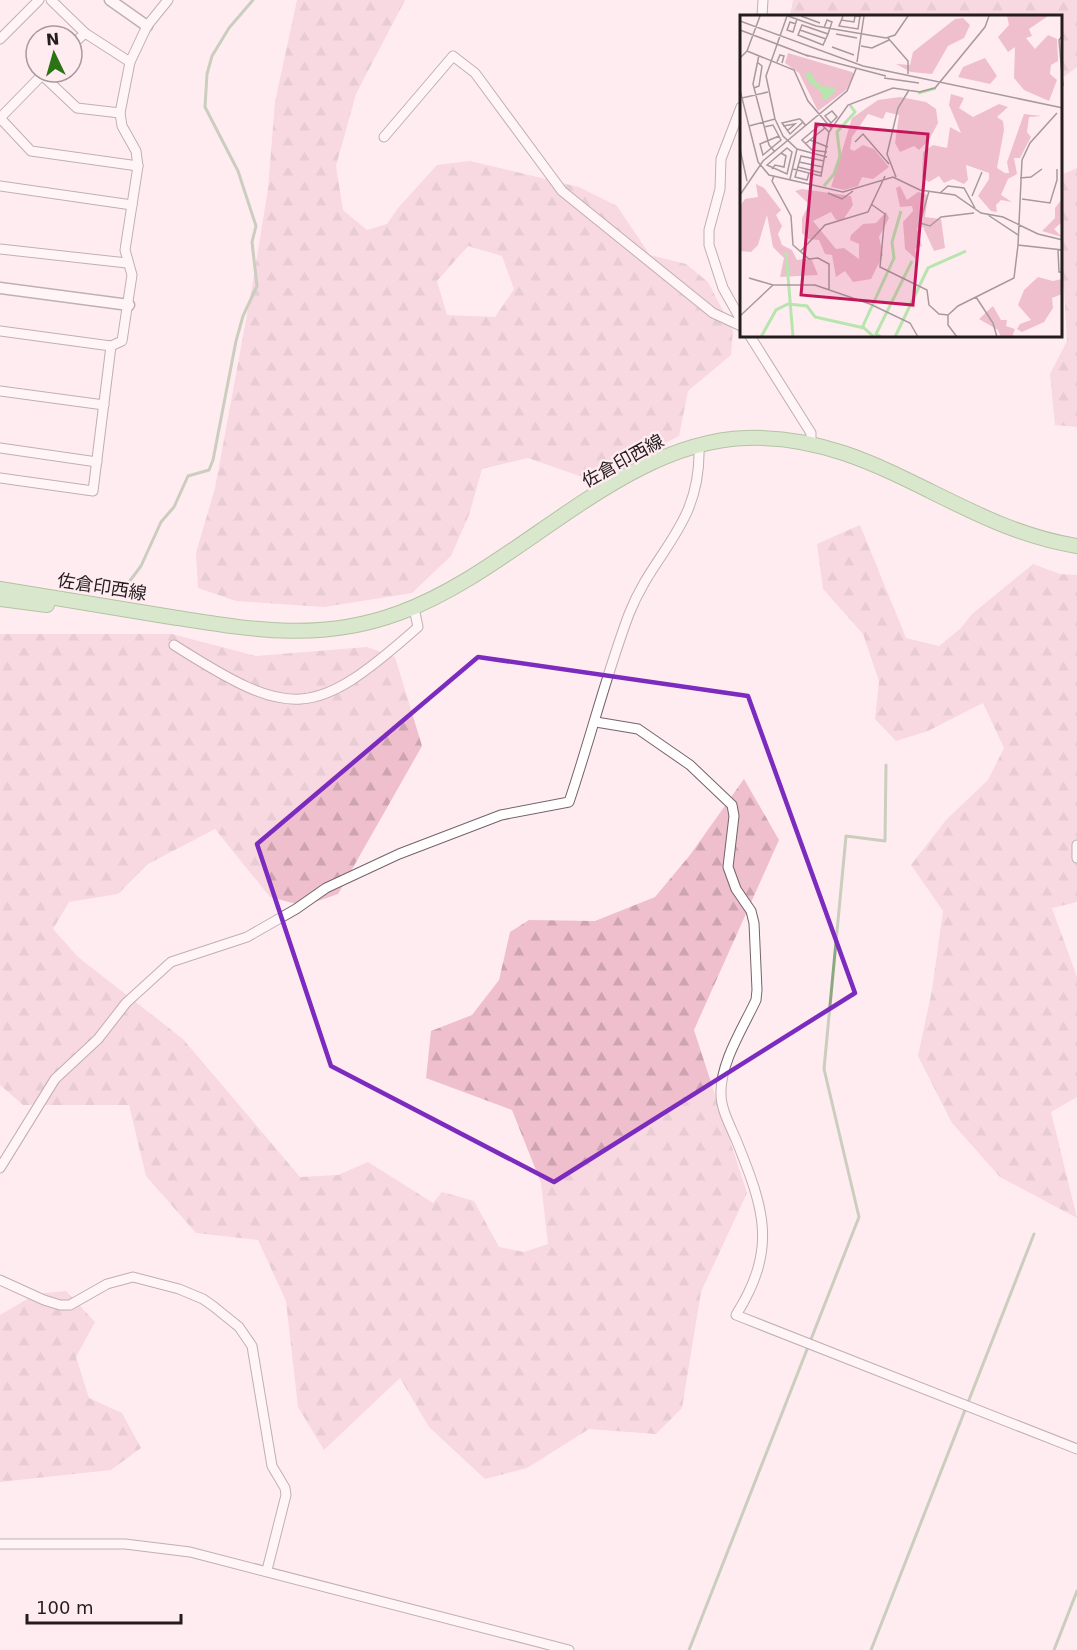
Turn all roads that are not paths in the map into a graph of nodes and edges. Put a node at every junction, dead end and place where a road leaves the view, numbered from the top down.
1 (39, 0) edge
2 (51, 0) edge
3 (110, 0) edge
4 (168, 0) edge
5 (763, 0) edge
6 (124, 4) edge
7 (762, 15) edge
8 (147, 26) junction
9 (85, 33) joint
10 (0, 39) edge
11 (130, 62) junction
12 (34, 84) edge
13 (54, 84) edge
14 (740, 110) edge
15 (120, 113) junction
16 (0, 118) edge
17 (384, 136) dead end
18 (138, 166) junction
19 (0, 186) edge
20 (132, 205) junction
21 (0, 249) edge
22 (127, 263) junction
23 (0, 288) edge
24 (129, 305) junction
25 (740, 318) edge
26 (740, 326) edge
27 (0, 331) edge
28 (751, 338) edge
29 (111, 346) junction
30 (0, 391) edge
31 (104, 405) junction
32 (811, 442) junction
33 (699, 444) junction
34 (0, 448) edge
35 (97, 462) junction
36 (0, 478) edge
37 (1077, 546) edge
38 (0, 588) edge
39 (0, 599) edge
40 (414, 608) junction
41 (198, 622) junction
42 (174, 645) dead end
43 (596, 722) junction
44 (1077, 845) edge
45 (1077, 858) edge
46 (0, 1168) edge
47 (0, 1280) edge
48 (1077, 1449) edge
49 (0, 1544) edge
50 (267, 1570) junction
51 (569, 1650) edge

1 - 10 street
2 - 9 street
3 - 6 street
4 - 8 street
5 - 7 street
6 - 8 street
8 - 11 street
9 - 11 street
11 - 15 street
12 - 16 street
13 - 15 street
14 - 25 street
15 - 18 street
16 - 18 street
17 - 26 street
18 - 20 street
19 - 20 street
20 - 22 street
21 - 22 street
22 - 24 street
23 - 24 street
24 - 29 street
27 - 29 street
28 - 32 street
29 - 31 street
30 - 31 street
31 - 35 street
32 - 33 main road, 佐倉印西線
32 - 37 main road, 佐倉印西線
33 - 40 main road, 佐倉印西線
33 - 43 street
34 - 35 street
35 - 36 street
38 - 41 main road, 佐倉印西線
39 - 41 main road, 佐倉印西線
40 - 41 main road, 佐倉印西線
40 - 42 street
43 - 46 street
43 - 48 street
44 - 45 street
47 - 50 street
49 - 50 street
50 - 51 street

